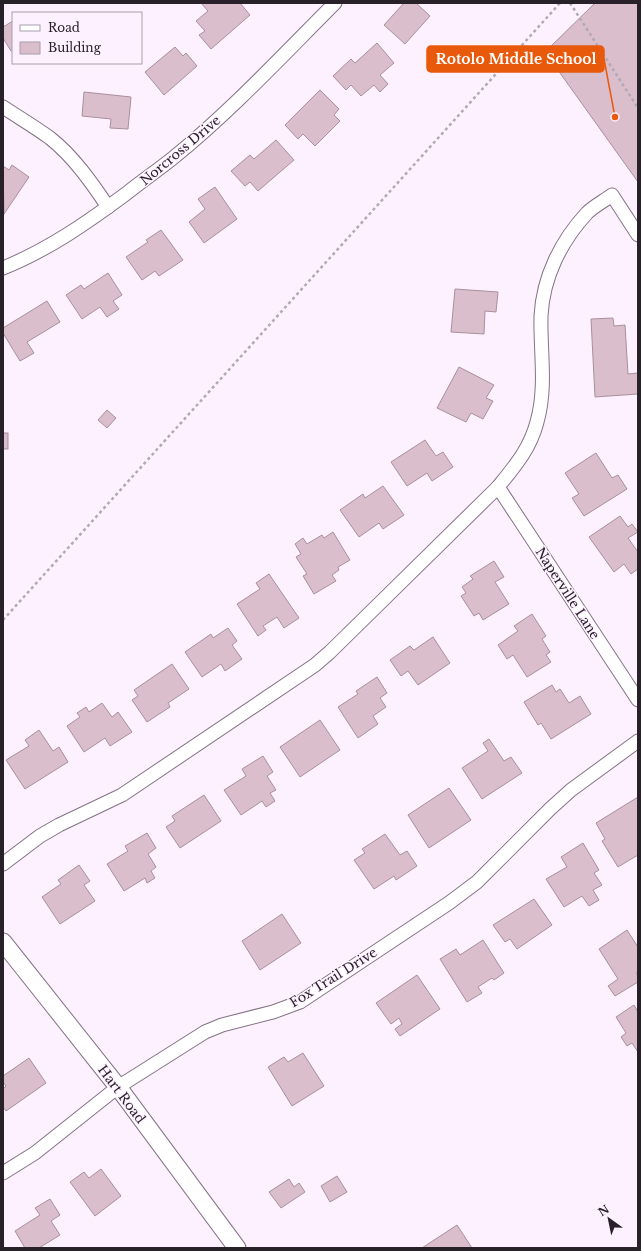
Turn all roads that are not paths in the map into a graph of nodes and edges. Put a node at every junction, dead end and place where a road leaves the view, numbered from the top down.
1 (335, 3) edge
2 (3, 107) edge
3 (108, 207) junction
4 (638, 235) edge
5 (3, 268) edge
6 (498, 487) junction
7 (638, 700) edge
8 (638, 741) edge
9 (3, 864) edge
10 (3, 942) edge
11 (118, 1087) junction
12 (3, 1174) edge
13 (238, 1248) edge

1 - 3 street, Norcross Drive
2 - 3 street
3 - 5 street, Norcross Drive
4 - 6 street
6 - 7 street, Naperville Lane
6 - 9 street
8 - 11 street, Fox Trail Drive
10 - 11 street, Hart Road
11 - 12 street, Fox Trail Drive
11 - 13 street, Hart Road

